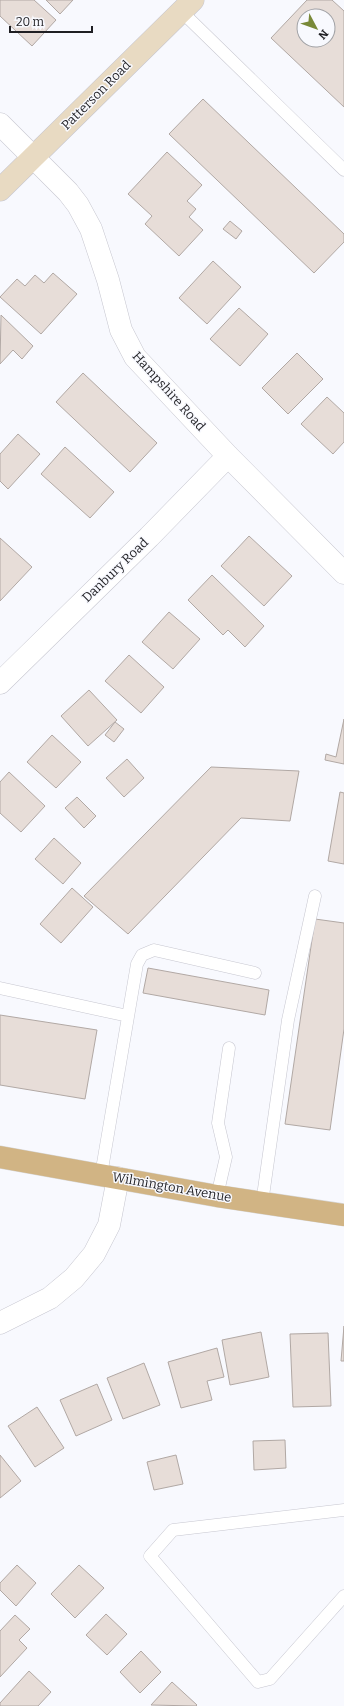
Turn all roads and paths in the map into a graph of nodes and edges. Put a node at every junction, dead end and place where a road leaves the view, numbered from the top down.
1 (187, 6) edge
2 (0, 124) edge
3 (33, 158) junction
4 (344, 170) edge
5 (0, 190) edge
6 (228, 456) junction
7 (344, 573) edge
8 (0, 682) edge
9 (315, 896) dead end
10 (255, 973) dead end
11 (0, 988) edge
12 (128, 1016) junction
13 (229, 1048) dead end
14 (0, 1157) edge
15 (109, 1177) junction
16 (217, 1196) junction
17 (262, 1202) junction
18 (344, 1215) edge
19 (0, 1323) edge
20 (344, 1510) edge
21 (344, 1596) edge

1 - 3 main road, Patterson Road
1 - 4 lane
2 - 3 street, Hampshire Road
3 - 5 main road, Patterson Road
3 - 6 street, Hampshire Road
6 - 7 street, Hampshire Road
6 - 8 street, Danbury Road
9 - 17 lane
10 - 12 lane
11 - 12 lane
12 - 15 lane
13 - 16 lane
14 - 15 main road, Wilmington Avenue
15 - 16 main road, Wilmington Avenue
15 - 19 street
16 - 17 main road, Wilmington Avenue
17 - 18 main road, Wilmington Avenue
20 - 21 lane

